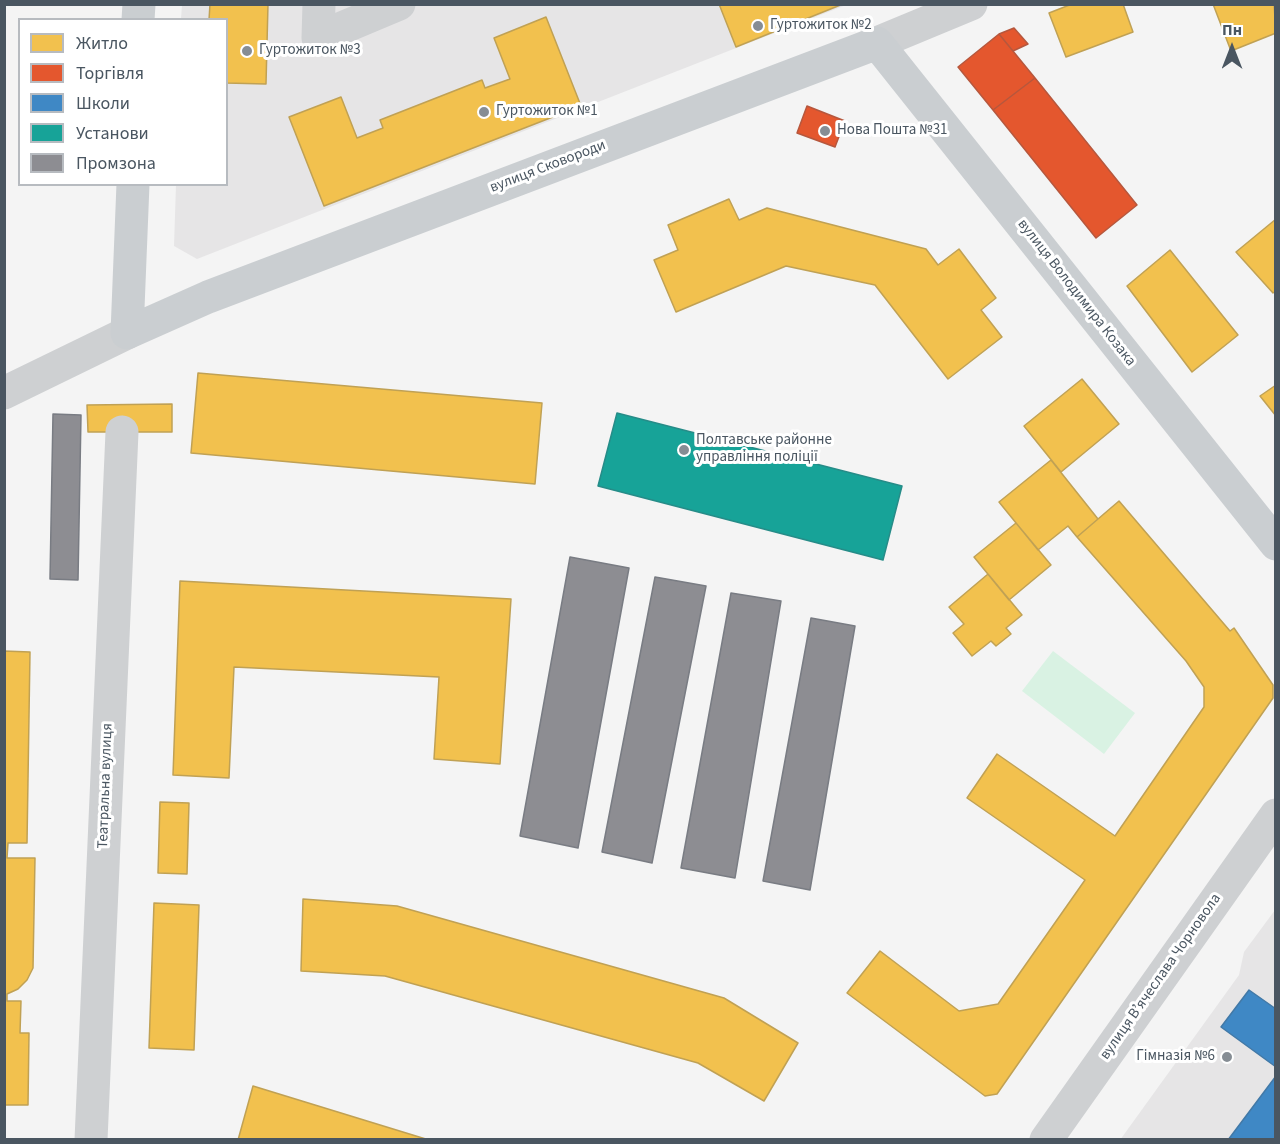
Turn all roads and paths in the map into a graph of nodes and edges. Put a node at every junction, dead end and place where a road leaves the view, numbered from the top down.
1 (319, 4) edge
2 (399, 4) edge
3 (971, 4) edge
4 (877, 43) junction
5 (133, 186) edge
6 (127, 333) junction
7 (4, 393) edge
8 (122, 432) dead end
9 (1275, 544) edge
10 (1275, 815) edge
11 (91, 1140) edge
12 (1046, 1140) edge

1 - 2 street
3 - 4 street, вулиця Сковороди
4 - 6 main road, вулиця Сковороди
4 - 9 main road, вулиця Володимира Козака
5 - 6 main road
6 - 7 street
8 - 11 street, Театральна вулиця
10 - 12 street, вулиця Вʼячеслава Чорновола

